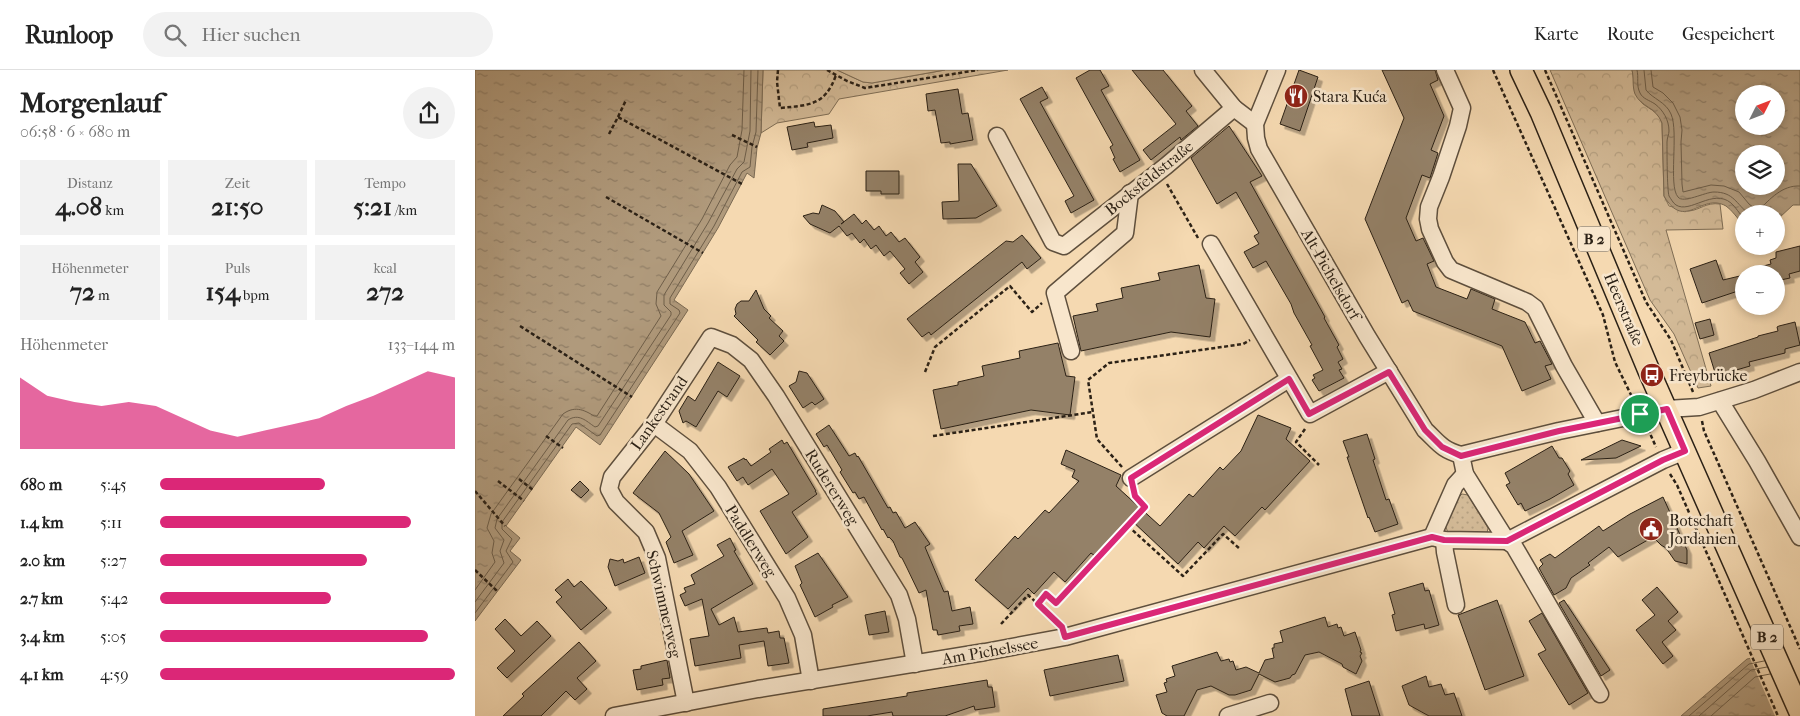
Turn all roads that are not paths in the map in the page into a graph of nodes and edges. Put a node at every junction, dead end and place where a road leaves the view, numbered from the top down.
1 (1203, 70) edge
2 (1277, 70) edge
3 (1445, 70) edge
4 (1521, 70) edge
5 (1234, 108) junction
6 (1255, 124) junction
7 (997, 136) dead end
8 (1130, 193) junction
9 (1211, 244) dead end
10 (711, 337) joint
11 (1071, 351) dead end
12 (1389, 372) junction
13 (1800, 372) edge
14 (1289, 379) junction
15 (1720, 401) junction
16 (1667, 409) junction
17 (654, 424) junction
18 (1597, 424) junction
19 (1685, 451) junction
20 (1461, 456) junction
21 (1465, 474) junction
22 (1131, 478) road end
23 (609, 489) joint
24 (1800, 537) edge
25 (1438, 538) junction
26 (1507, 541) junction
27 (1456, 605) dead end
28 (915, 664) junction
29 (811, 681) junction
30 (1601, 694) dead end
31 (686, 703) junction
32 (1270, 703) dead end
33 (1800, 712) edge
34 (614, 716) edge
35 (1227, 716) edge

1 - 5 street
2 - 6 street
3 - 18 street
4 - 16 main road, Heerstraße / B 2
5 - 6 street
5 - 8 street, Bocksfeldstraße
6 - 12 street, Alt-Pichelsdorf
7 - 8 street, Bocksfeldstraße
8 - 11 street
9 - 14 street
10 - 17 street, Lankestrand
10 - 28 street, Rudererweg
12 - 14 street
12 - 20 street, Alt-Pichelsdorf
13 - 15 street
14 - 22 street
15 - 16 street
15 - 24 street
16 - 18 street
16 - 19 main road, Heerstraße / B 2
17 - 23 street, Lankestrand
17 - 29 street, Paddlerweg
18 - 20 street
19 - 26 street
19 - 33 main road, Heerstraße / B 2
20 - 21 street
21 - 25 street
21 - 26 street
23 - 31 street, Schwimmerweg
25 - 26 street, Am Pichelssee
25 - 27 street
25 - 28 street, Am Pichelssee
26 - 30 street
28 - 29 street, Am Pichelssee
29 - 31 street, Am Pichelssee
31 - 34 street, Am Pichelssee
32 - 35 street

